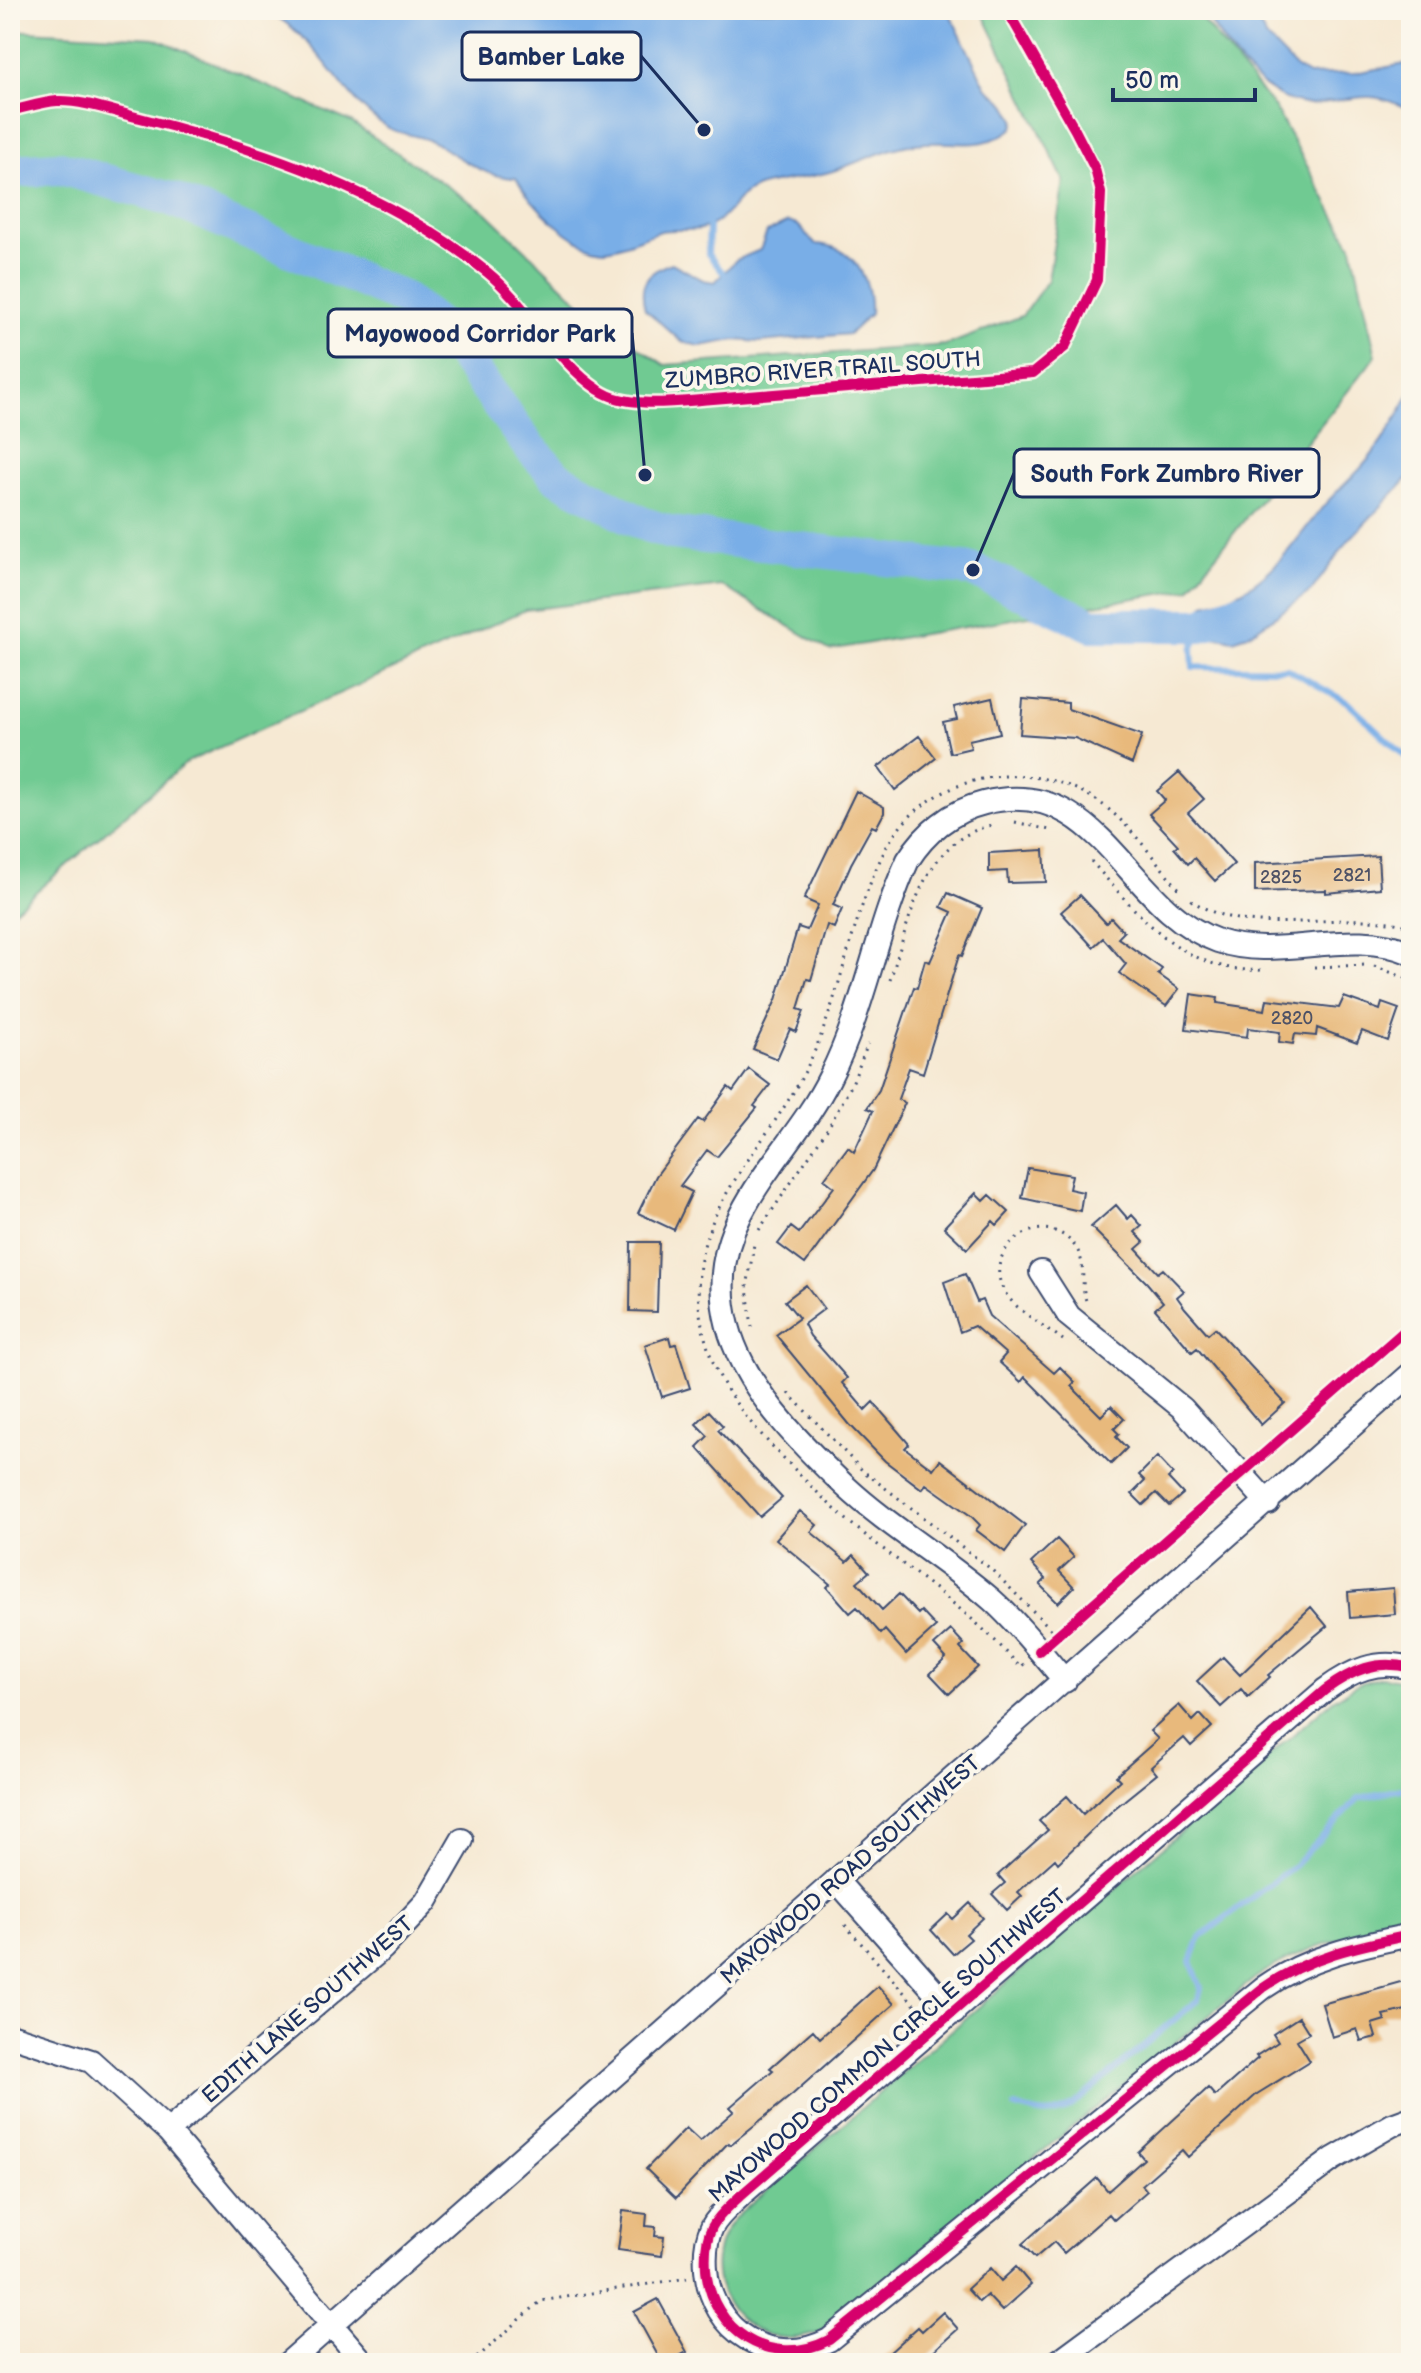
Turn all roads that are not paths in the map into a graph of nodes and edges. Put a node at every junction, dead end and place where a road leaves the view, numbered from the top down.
1 (1411, 953) edge
2 (1041, 1272) dead end
3 (1411, 1374) edge
4 (1268, 1503) junction
5 (1411, 1668) edge
6 (1065, 1681) junction
7 (462, 1840) dead end
8 (836, 1880) junction
9 (1411, 1935) edge
10 (954, 2013) junction
11 (10, 2035) edge
12 (1411, 2118) edge
13 (168, 2131) junction
14 (331, 2325) junction
15 (288, 2363) edge
16 (364, 2363) edge
17 (1056, 2363) edge

1 - 6 street
2 - 4 street
3 - 4 street, MAYOWOOD ROAD SOUTHWEST
4 - 6 street, MAYOWOOD ROAD SOUTHWEST
5 - 10 street, MAYOWOOD COMMON CIRCLE SOUTHWEST
6 - 8 street, MAYOWOOD ROAD SOUTHWEST
7 - 13 street, EDITH LANE SOUTHWEST
8 - 10 street
8 - 14 street, MAYOWOOD ROAD SOUTHWEST
9 - 10 street, MAYOWOOD COMMON CIRCLE SOUTHWEST
11 - 13 street
12 - 17 street
13 - 14 street
14 - 15 street, MAYOWOOD ROAD SOUTHWEST
14 - 16 street

